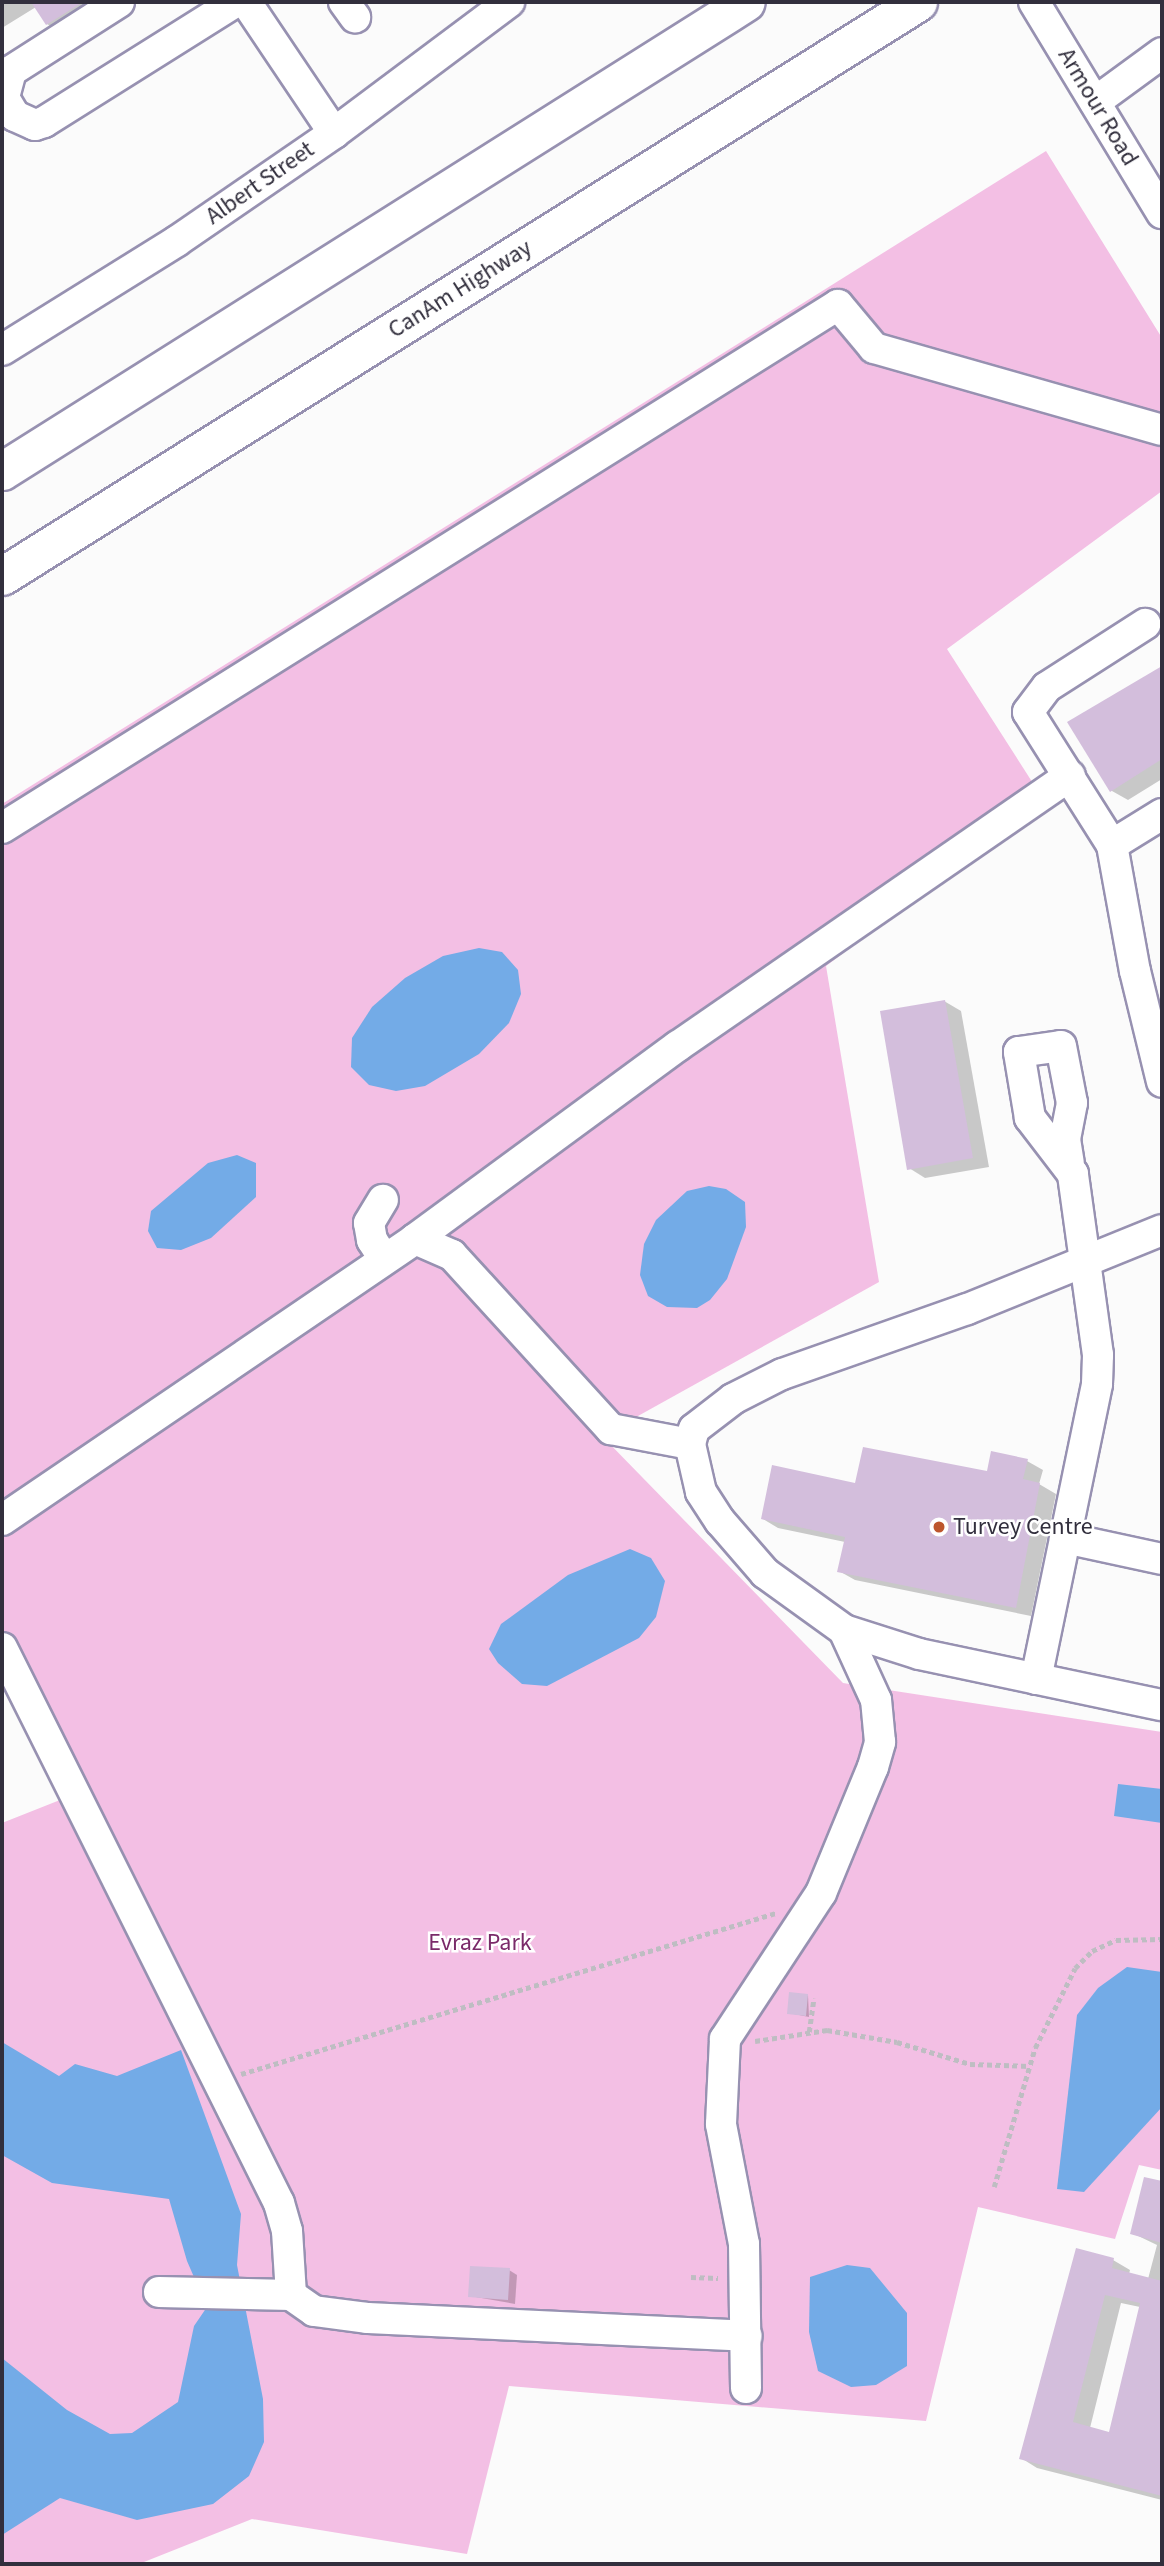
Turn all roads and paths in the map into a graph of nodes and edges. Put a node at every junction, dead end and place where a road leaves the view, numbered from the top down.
1 (119, 2) edge
2 (236, 2) edge
3 (246, 2) edge
4 (509, 2) edge
5 (746, 2) edge
6 (918, 2) edge
7 (1034, 2) edge
8 (1162, 53) edge
9 (1095, 102) junction
10 (334, 133) junction
11 (1162, 213) edge
12 (2, 350) edge
13 (1162, 430) edge
14 (2, 471) edge
15 (2, 576) edge
16 (1146, 624) dead end
17 (1070, 776) junction
18 (1162, 814) edge
19 (2, 828) edge
20 (1112, 845) junction
21 (1162, 1082) edge
22 (1069, 1163) dead end
23 (383, 1200) dead end
24 (1162, 1230) edge
25 (415, 1239) junction
26 (383, 1257) junction
27 (1088, 1260) junction
28 (690, 1444) junction
29 (2, 1520) edge
30 (1065, 1538) junction
31 (1162, 1559) edge
32 (844, 1630) junction
33 (2, 1647) edge
34 (1035, 1679) junction
35 (1162, 1705) edge
36 (784, 1911) dead end
37 (1162, 1939) edge
38 (814, 1998) dead end
39 (809, 2032) junction
40 (725, 2039) junction
41 (1028, 2066) junction
42 (221, 2082) junction
43 (994, 2187) dead end
44 (165, 2292) dead end
45 (291, 2295) junction
46 (747, 2336) junction
47 (746, 2388) dead end

1 - 2 street
3 - 10 street
4 - 10 street, Albert Street
5 - 14 main road
6 - 15 main road, CanAm Highway
7 - 9 street, Armour Road
8 - 9 street
9 - 11 street, Armour Road
10 - 12 street, Albert Street
13 - 19 street
16 - 17 street
17 - 20 street
17 - 25 street
18 - 20 street
20 - 21 street
22 - 27 street
23 - 26 street
24 - 27 street
25 - 26 street
25 - 28 street
26 - 29 street
27 - 28 street
27 - 30 street
28 - 32 street
30 - 31 street
30 - 34 street
32 - 34 street
32 - 40 street
33 - 42 street
34 - 35 street
36 - 42 path
37 - 41 path
38 - 39 path
39 - 40 path
39 - 41 path
40 - 46 street
41 - 43 path
42 - 45 street
44 - 45 street
45 - 46 street
46 - 47 street

